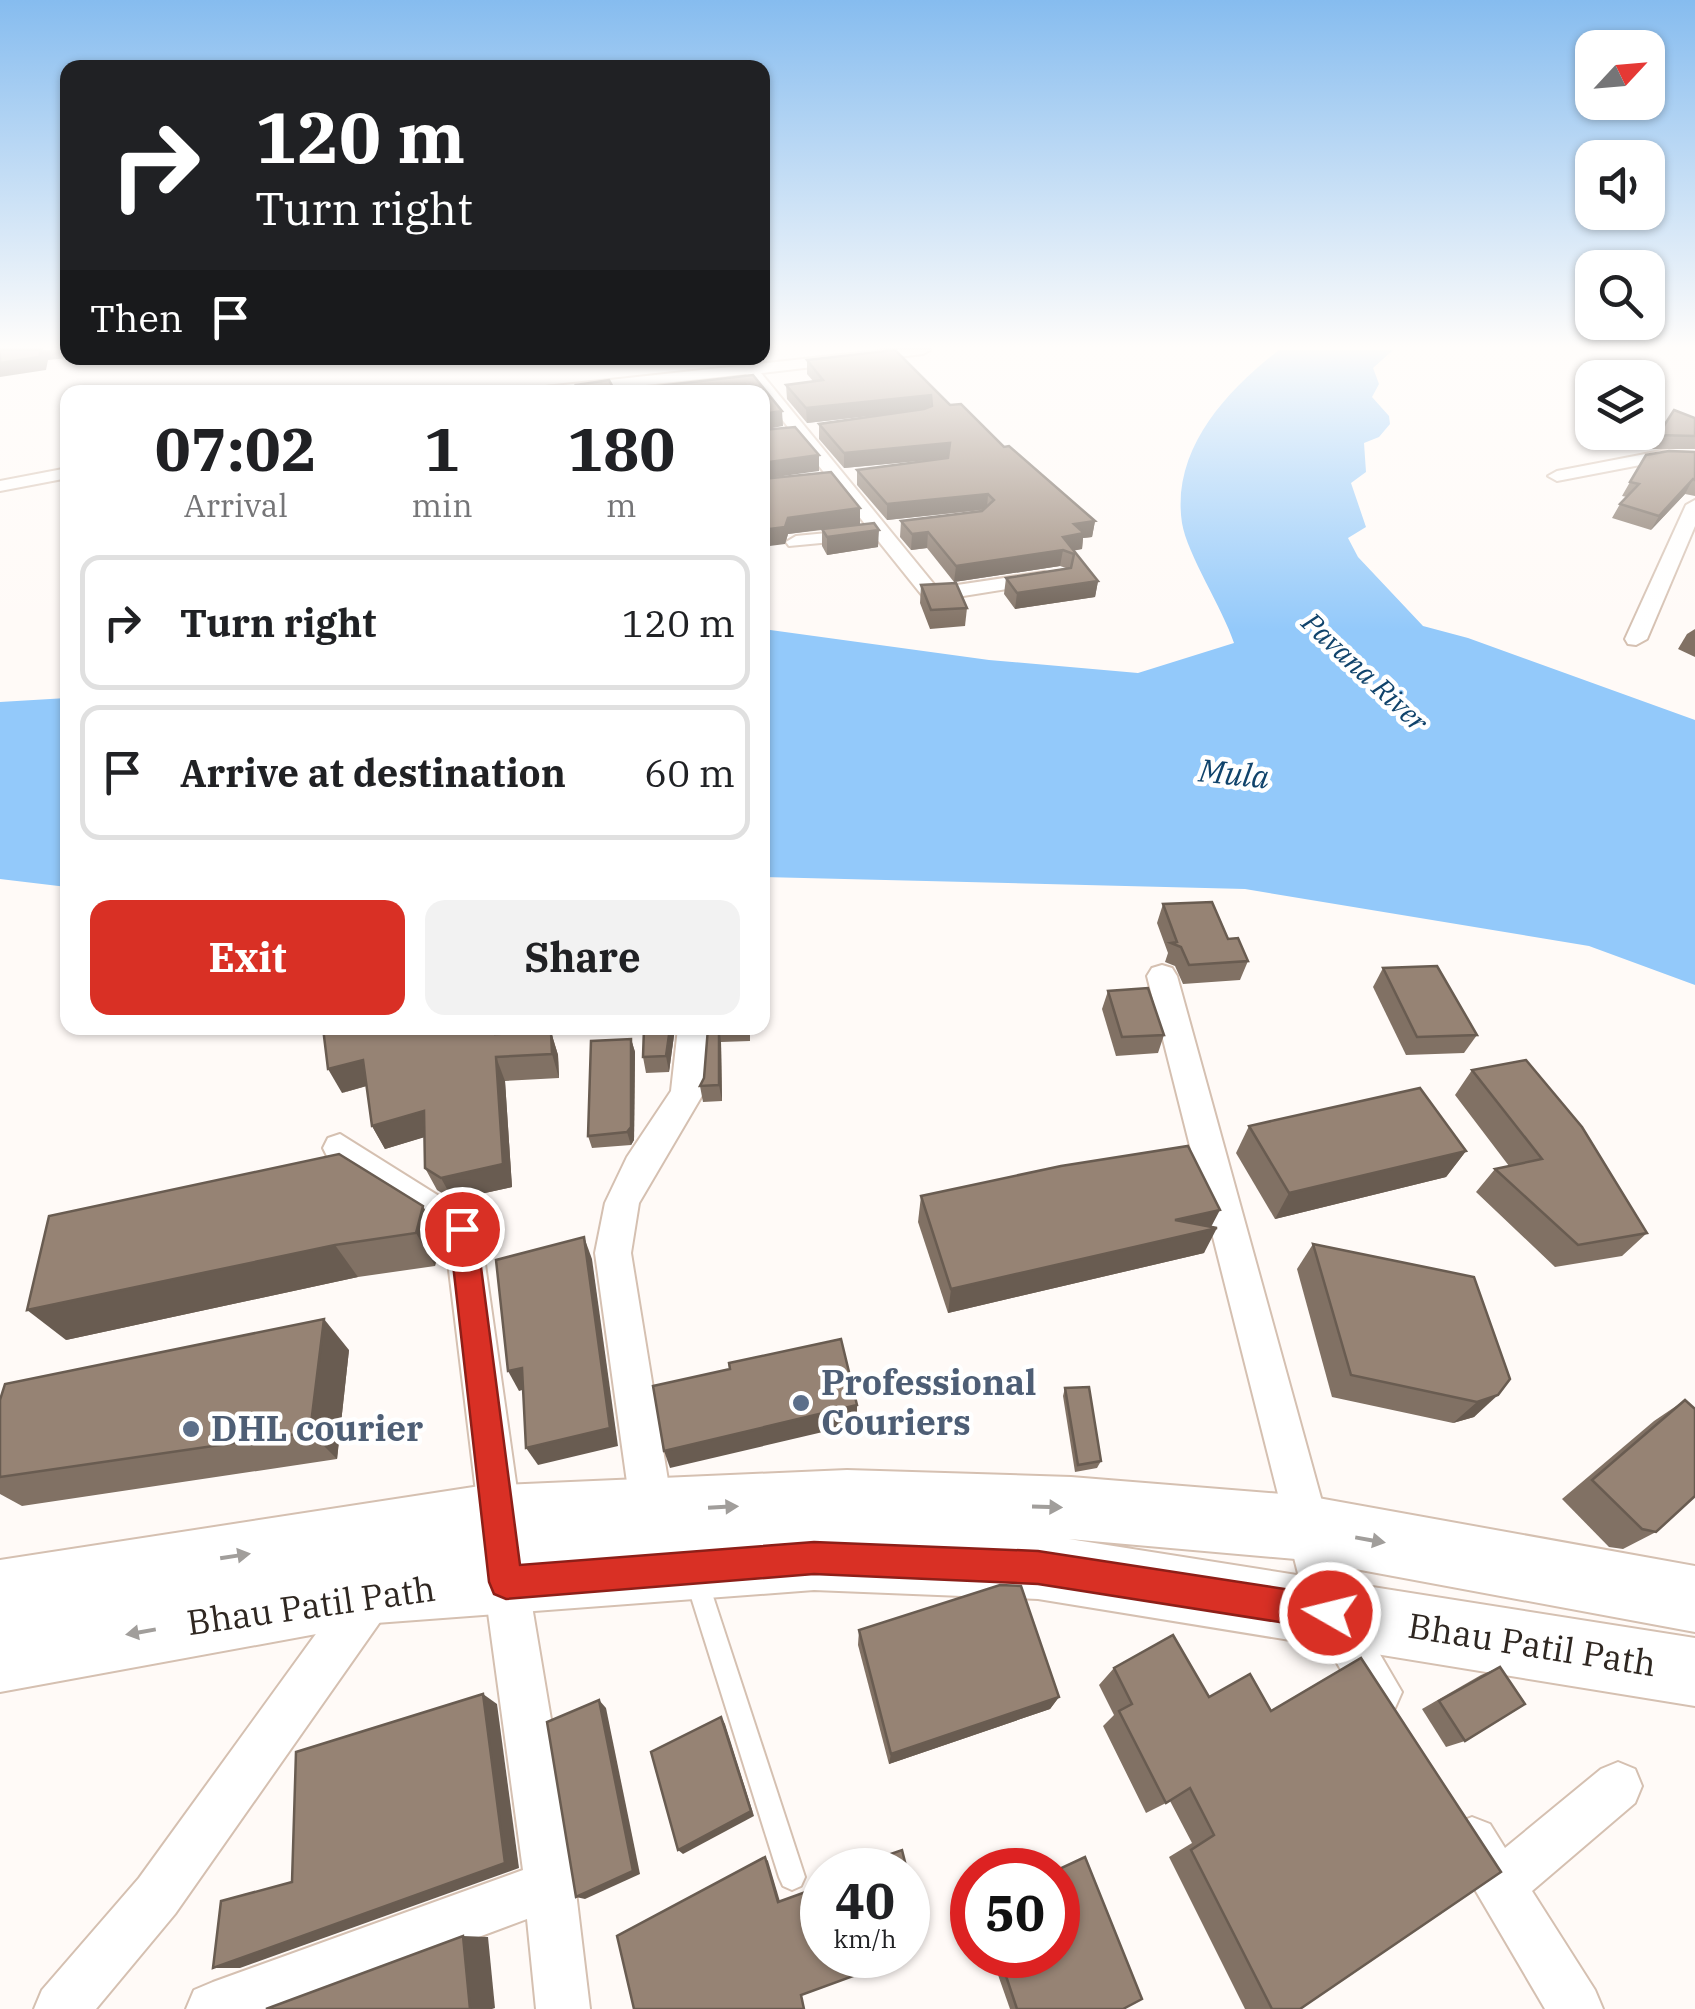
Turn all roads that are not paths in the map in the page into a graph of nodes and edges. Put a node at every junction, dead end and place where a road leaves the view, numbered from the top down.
1 (810, 444) edge
2 (1695, 458) edge
3 (60, 475) edge
4 (1557, 476) dead end
5 (0, 486) edge
6 (1695, 504) edge
7 (888, 529) junction
8 (796, 542) dead end
9 (1062, 576) edge
10 (1636, 639) dead end
11 (1162, 976) dead end
12 (692, 1035) edge
13 (340, 1148) dead end
14 (652, 1511) junction
15 (500, 1516) junction
16 (1307, 1528) junction
17 (692, 1568) junction
18 (506, 1582) junction
19 (376, 1590) junction
20 (0, 1592) edge
21 (1695, 1600) edge
22 (1330, 1613) junction
23 (0, 1658) edge
24 (1695, 1672) edge
25 (1404, 1732) edge
26 (1618, 1786) dead end
27 (1446, 1800) edge
28 (792, 1876) dead end
29 (1498, 1884) junction
30 (550, 1886) junction
31 (61, 2009) edge
32 (212, 2009) edge
33 (564, 2009) edge
34 (1576, 2009) edge

1 - 7 street
2 - 4 street
3 - 5 street
6 - 10 street
7 - 8 street
7 - 9 street
11 - 16 street
12 - 14 street
13 - 15 street
14 - 15 main road, Bhau Patil Path
14 -> 16 main road, Bhau Patil Path
15 - 18 street
20 -> 15 main road, Bhau Patil Path
16 -> 21 main road, Bhau Patil Path
16 - 22 street
17 - 18 main road, Bhau Patil Path
17 - 22 main road, Bhau Patil Path
17 - 28 lane
18 - 19 main road, Bhau Patil Path
18 - 30 street
19 -> 23 main road, Bhau Patil Path
19 - 31 street
22 - 24 main road, Bhau Patil Path
22 - 25 street
26 - 29 street
27 - 29 street
29 - 34 street
30 - 32 street
30 - 33 street

